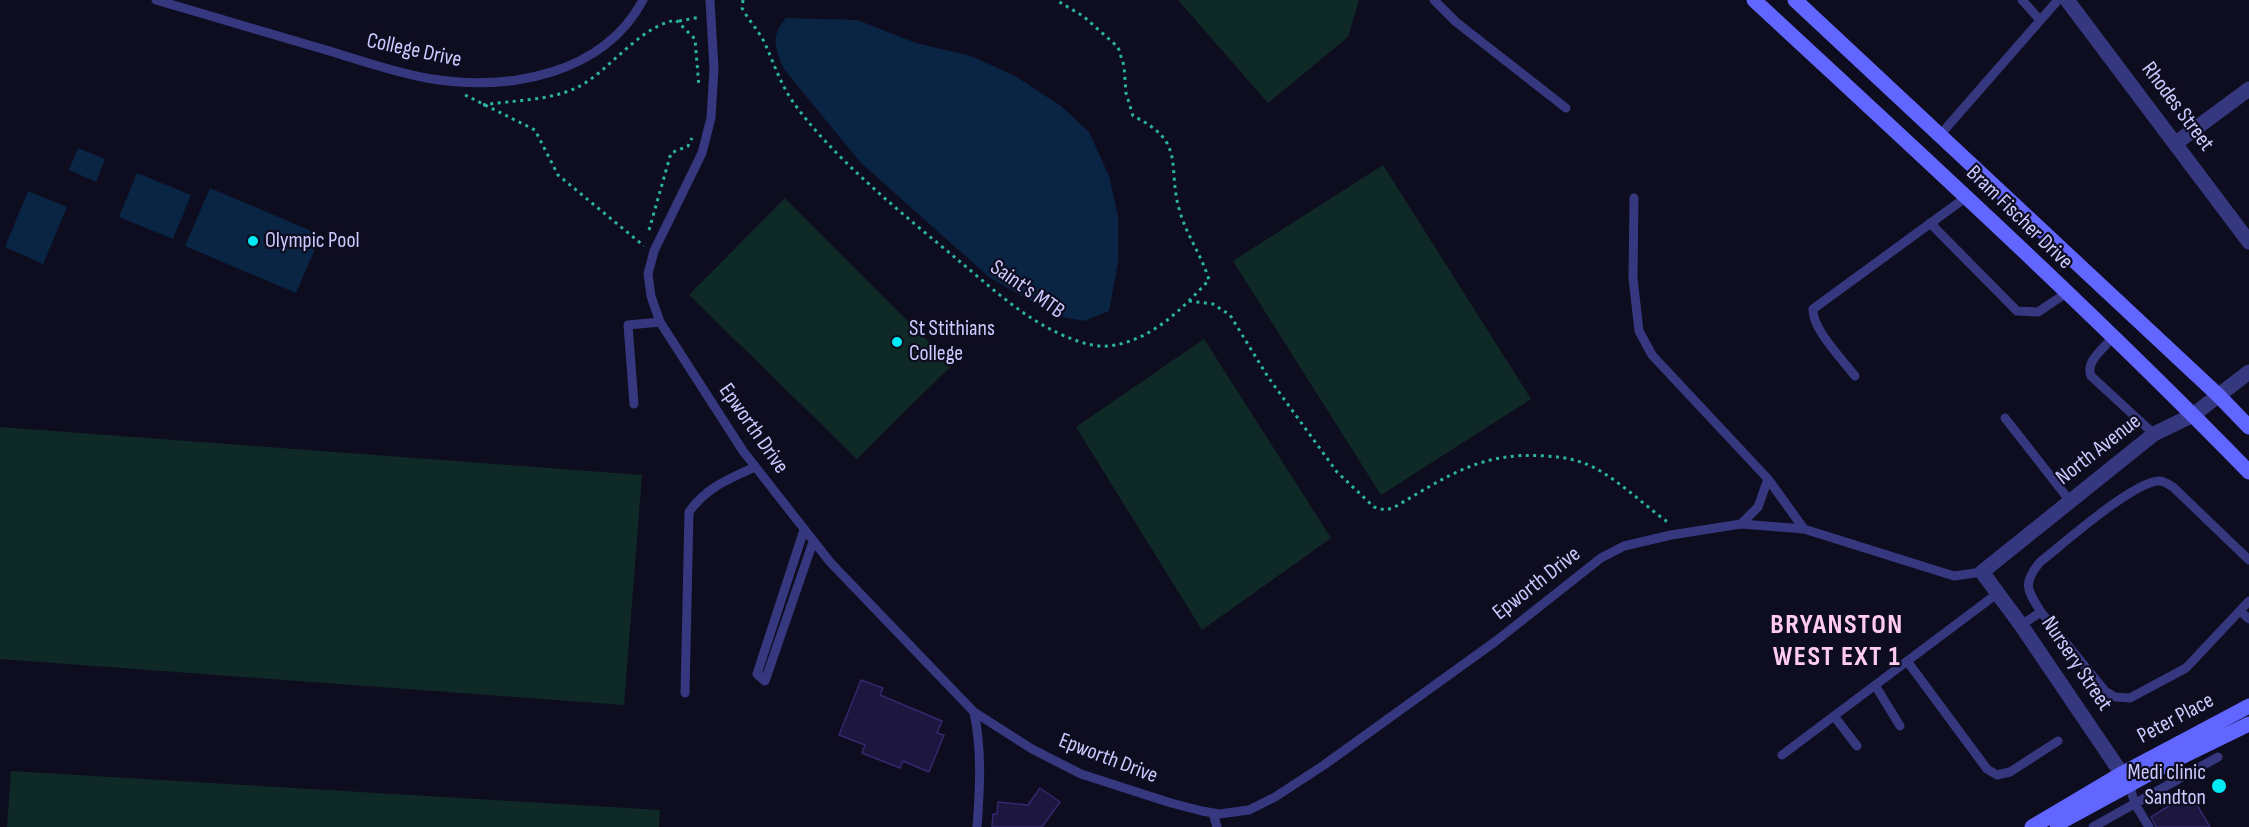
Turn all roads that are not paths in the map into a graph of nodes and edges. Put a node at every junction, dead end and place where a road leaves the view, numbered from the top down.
1 (156, 0) edge
2 (643, 0) edge
3 (710, 0) edge
4 (1434, 0) edge
5 (1754, 0) edge
6 (1795, 0) edge
7 (2022, 0) edge
8 (2058, 0) edge
9 (2067, 0) edge
10 (2040, 20) junction
11 (2249, 89) edge
12 (1566, 108) dead end
13 (1940, 135) junction
14 (2176, 143) junction
15 (1634, 198) dead end
16 (1965, 198) junction
17 (1930, 223) junction
18 (2249, 242) edge
19 (2066, 294) junction
20 (660, 322) junction
21 (2112, 338) junction
22 (2249, 372) edge
23 (1855, 376) dead end
24 (2218, 395) junction
25 (634, 404) dead end
26 (2193, 415) junction
27 (2005, 418) dead end
28 (2249, 427) edge
29 (2154, 434) junction
30 (755, 467) junction
31 (2249, 472) edge
32 (1768, 479) junction
33 (2070, 501) junction
34 (1741, 524) junction
35 (1804, 528) junction
36 (804, 530) junction
37 (813, 542) junction
38 (2249, 560) edge
39 (1982, 572) junction
40 (1998, 593) junction
41 (2249, 601) edge
42 (2240, 611) junction
43 (2041, 612) junction
44 (2249, 619) edge
45 (2022, 625) junction
46 (1907, 661) junction
47 (1875, 686) junction
48 (685, 693) dead end
49 (2249, 706) edge
50 (974, 712) junction
51 (1834, 716) junction
52 (2249, 724) edge
53 (1900, 726) dead end
54 (2058, 741) dead end
55 (1857, 746) dead end
56 (1782, 755) dead end
57 (2218, 757) dead end
58 (2126, 779) junction
59 (2135, 804) junction
60 (1213, 813) junction
61 (977, 827) edge
62 (1217, 827) edge
63 (2032, 827) edge
64 (2052, 827) edge
65 (2093, 827) edge
66 (2149, 827) edge

1 - 2 lane, College Drive
3 - 20 lane, Epworth Drive
4 - 12 lane
5 - 16 main road, Bram Fischer Drive
6 - 13 main road, Bram Fischer Drive
7 - 10 lane
8 - 10 lane
9 - 14 street, Rhodes Street
10 - 13 lane
11 - 14 street
13 - 24 main road, Bram Fischer Drive
14 - 18 street, Rhodes Street
15 - 32 lane
16 - 17 lane
16 - 19 main road, Bram Fischer Drive
17 - 19 lane
17 - 23 lane
19 - 21 main road, Bram Fischer Drive
20 - 25 lane
20 - 30 lane, Epworth Drive
21 - 26 main road, Bram Fischer Drive
21 - 29 lane
22 - 24 street, North Avenue
24 - 26 street, North Avenue
24 - 28 main road, Bram Fischer Drive
26 - 29 street, North Avenue
26 - 31 main road, Bram Fischer Drive
27 - 33 lane
29 - 33 street, North Avenue
30 - 36 lane, Epworth Drive
30 - 48 lane
32 - 34 lane
32 - 35 lane
33 - 39 street, North Avenue
34 - 35 lane, Epworth Drive
34 - 60 lane, Epworth Drive
35 - 39 lane, Epworth Drive
36 - 37 lane, Epworth Drive
36 - 37 lane
37 - 50 lane, Epworth Drive
38 - 43 lane
39 - 40 street, Nursery Street
40 - 45 street, Nursery Street
40 - 46 lane
41 - 42 lane
42 - 43 lane
42 - 44 lane
43 - 45 lane
45 - 58 street, Nursery Street
46 - 47 lane
46 - 54 lane
47 - 51 lane
47 - 53 lane
49 - 58 main road, Peter Place
50 - 60 lane, Epworth Drive
50 - 61 lane
51 - 55 lane
51 - 56 lane
52 - 58 main road, Peter Place
57 - 59 lane
58 - 59 lane
58 - 63 main road, Peter Place
58 - 64 main road, Peter Place
59 - 65 lane
59 - 66 lane
60 - 62 lane

